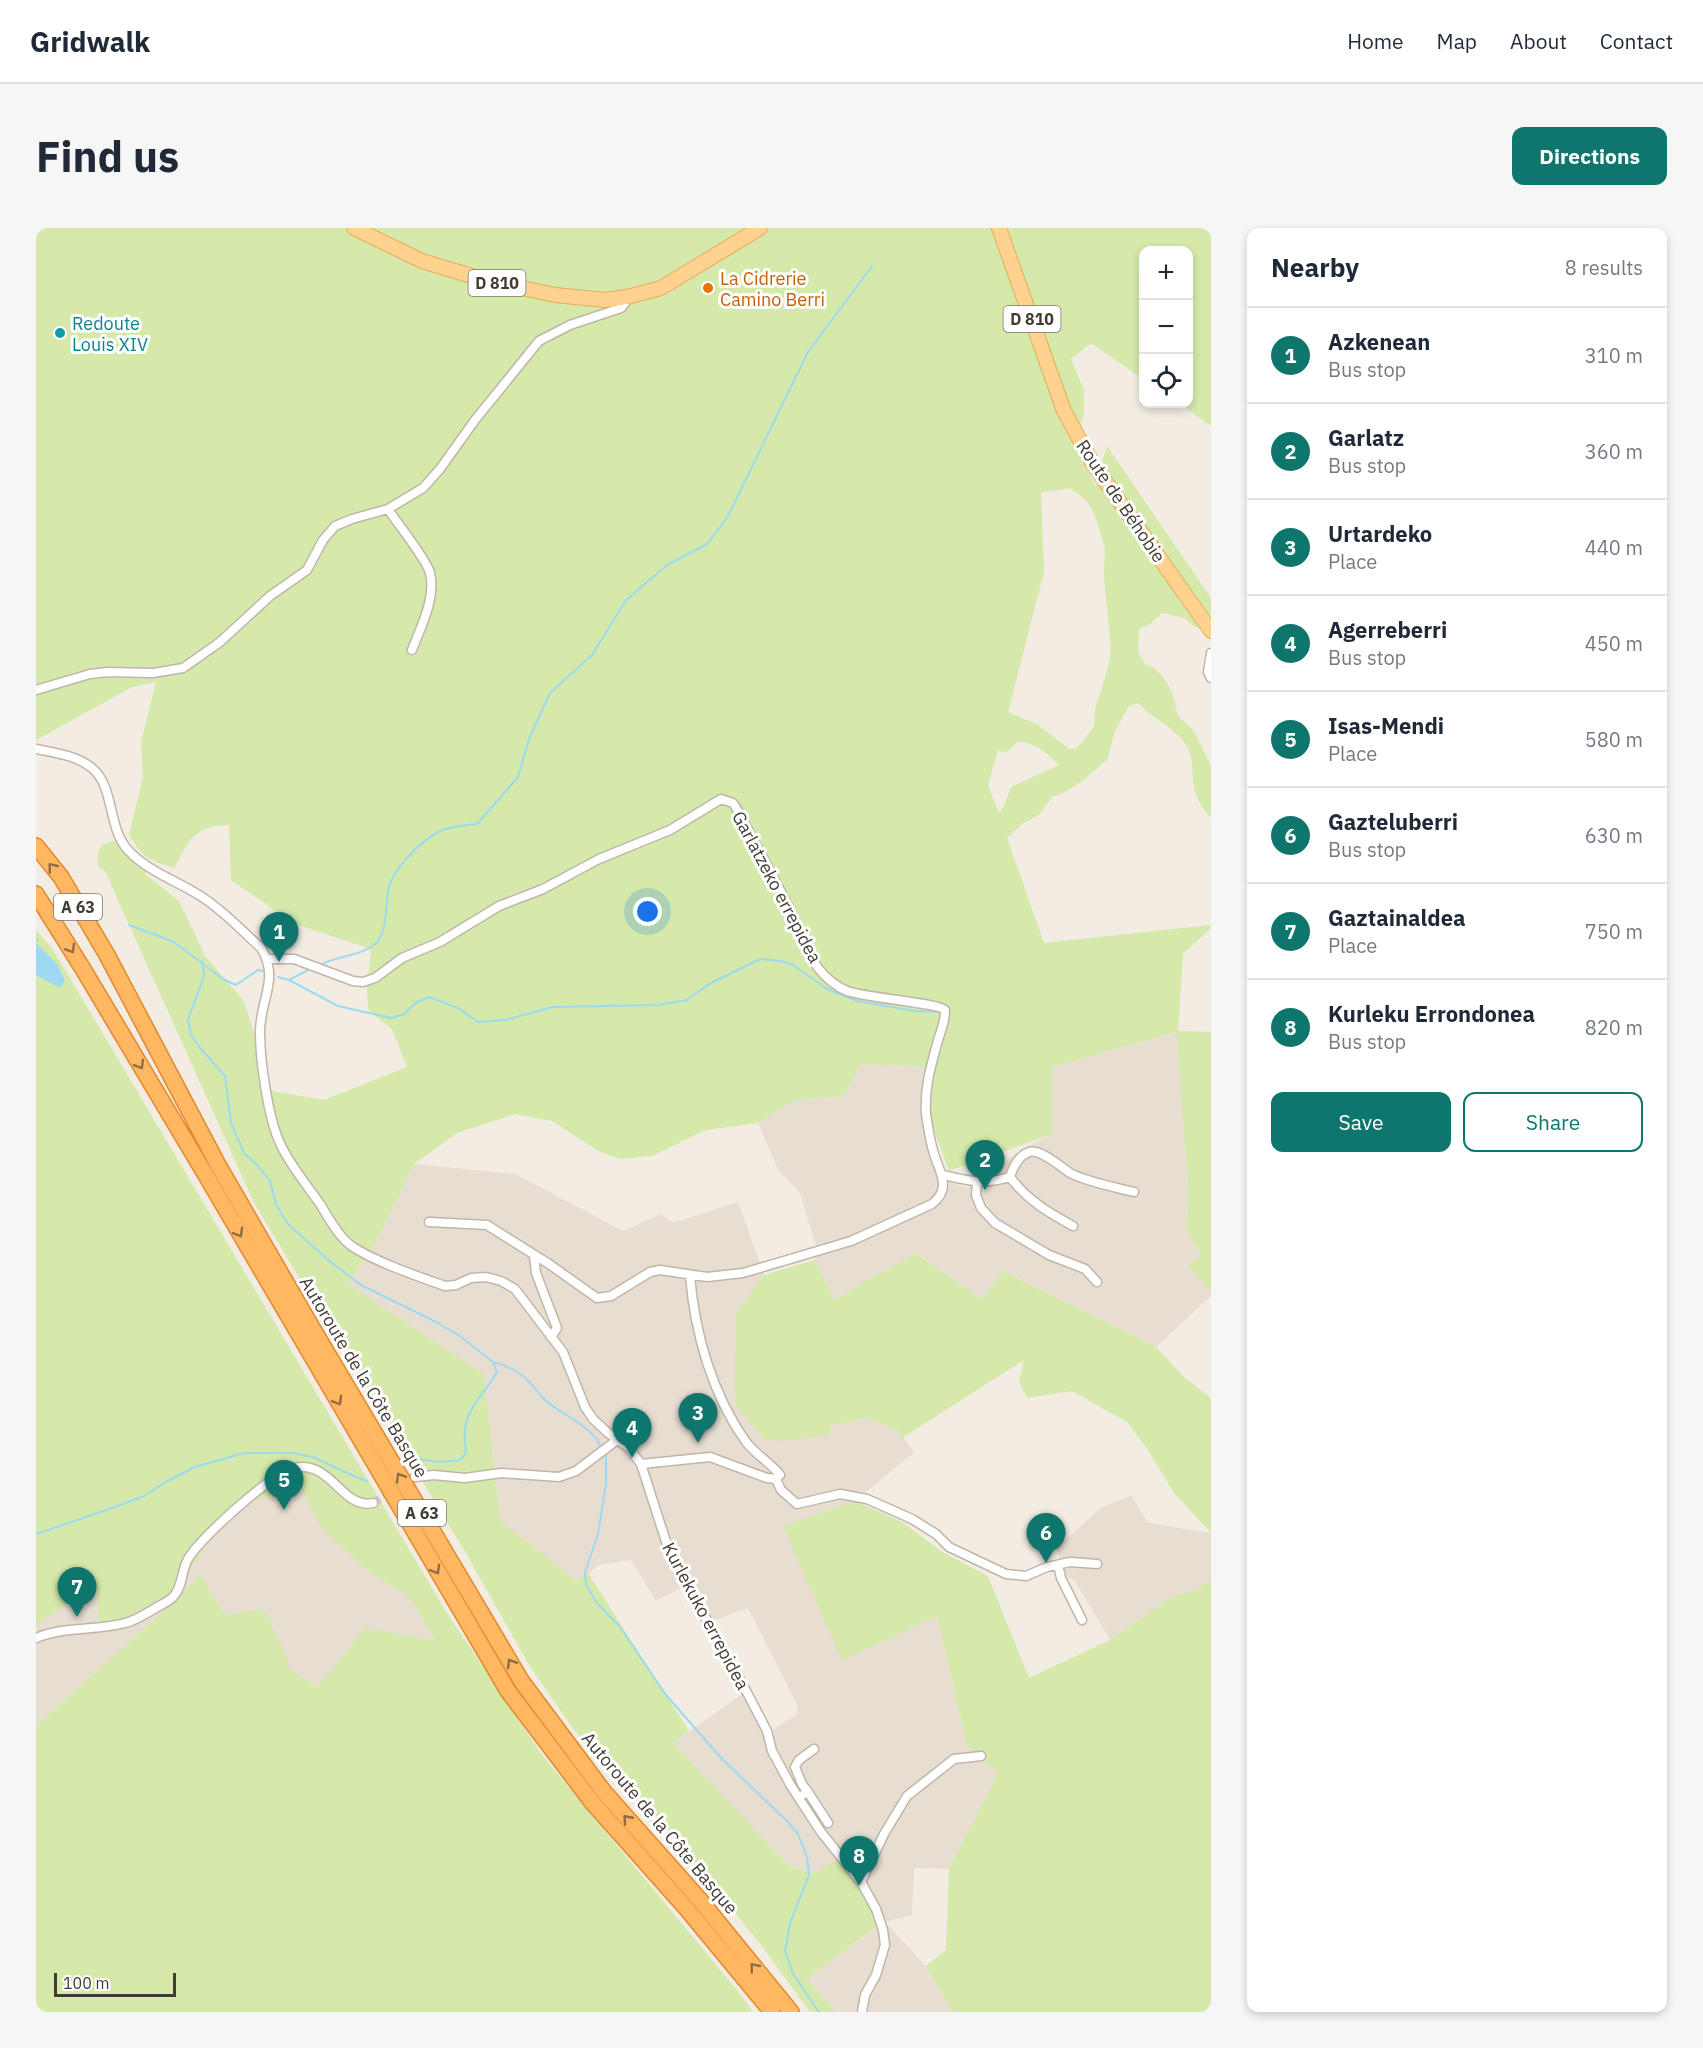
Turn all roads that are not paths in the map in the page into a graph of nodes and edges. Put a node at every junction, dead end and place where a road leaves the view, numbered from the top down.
1 (354, 228) edge
2 (760, 228) edge
3 (999, 228) edge
4 (627, 297) junction
5 (388, 510) junction
6 (1211, 631) edge
7 (412, 650) dead end
8 (1211, 653) edge
9 (1211, 678) edge
10 (36, 690) edge
11 (36, 749) edge
12 (36, 846) edge
13 (36, 894) edge
14 (267, 959) junction
15 (943, 1175) junction
16 (1010, 1177) junction
17 (977, 1183) junction
18 (1134, 1192) dead end
19 (429, 1222) dead end
20 (1073, 1226) dead end
21 (534, 1256) junction
22 (690, 1276) junction
23 (1097, 1282) dead end
24 (551, 1337) junction
25 (617, 1440) junction
26 (641, 1464) junction
27 (415, 1477) dead end
28 (776, 1479) junction
29 (373, 1503) dead end
30 (1058, 1564) junction
31 (1097, 1564) dead end
32 (1082, 1620) dead end
33 (36, 1638) edge
34 (814, 1749) dead end
35 (981, 1756) dead end
36 (807, 1792) junction
37 (799, 1798) junction
38 (828, 1822) dead end
39 (861, 1882) junction
40 (772, 2012) edge
41 (791, 2012) edge
42 (862, 2012) edge

1 - 4 main road, D 810
2 - 4 main road, D 810
3 - 6 main road, Route de Béhobie / D 810
4 - 5 street
5 - 7 street
5 - 10 street
8 - 9 street
11 - 14 street
41 -> 12 highway, Autoroute de la Côte Basque / A 63
13 -> 40 highway, Autoroute de la Côte Basque / A 63
14 - 15 street, Garlatzeko errepidea
14 - 24 street, Kurlekuko errepidea
15 - 17 street
15 - 22 street
16 - 17 street
16 - 18 street
16 - 20 street
17 - 23 street
19 - 21 street
21 - 22 street
21 - 24 street
22 - 28 street
24 - 25 street, Kurlekuko errepidea
25 - 26 street, Kurlekuko errepidea
25 - 27 street
26 - 28 street
26 - 37 street, Kurlekuko errepidea
28 - 30 street
29 - 33 street
30 - 31 street
30 - 32 street
34 - 36 street
35 - 39 street
36 - 37 street
36 - 38 street
37 - 39 street, Kurlekuko errepidea
39 - 42 street, Kurlekuko errepidea

